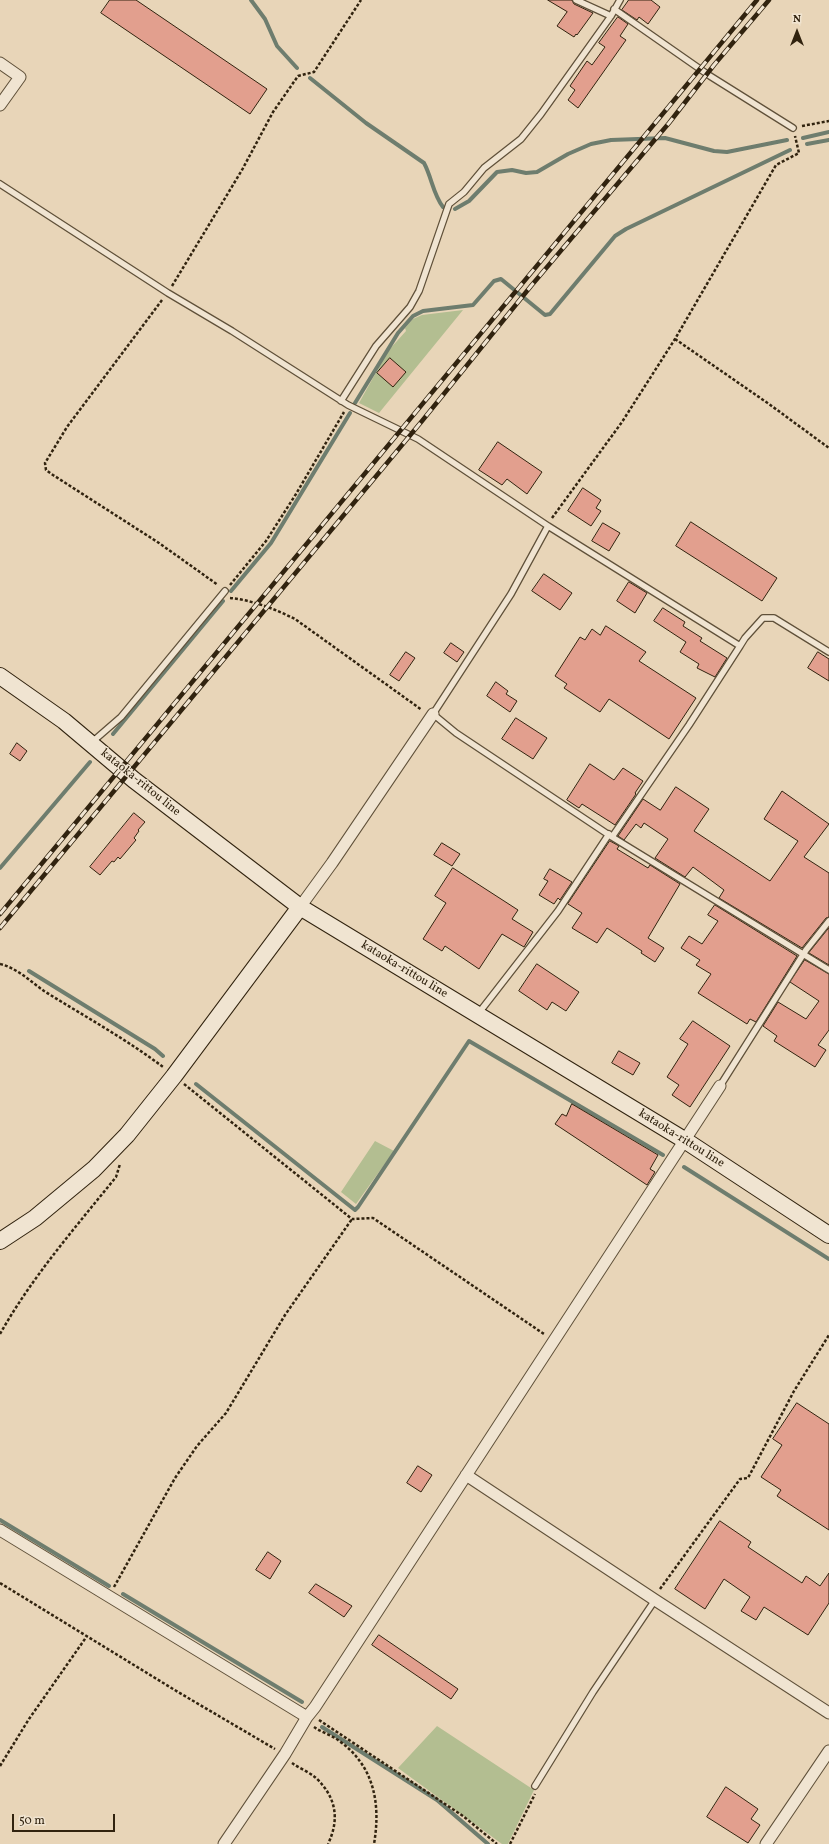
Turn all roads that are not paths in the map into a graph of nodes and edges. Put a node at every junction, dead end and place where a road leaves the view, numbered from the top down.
1 (576, 0) edge
2 (620, 0) edge
3 (614, 9) junction
4 (611, 16) junction
5 (0, 63) edge
6 (0, 105) edge
7 (793, 128) road end
8 (0, 184) edge
9 (341, 401) junction
10 (548, 526) junction
11 (225, 591) road end
12 (740, 646) junction
13 (829, 652) edge
14 (0, 676) edge
15 (434, 714) junction
16 (91, 744) junction
17 (610, 836) junction
18 (300, 907) junction
19 (829, 921) edge
20 (803, 955) junction
21 (829, 970) edge
22 (478, 1014) junction
23 (720, 1086) joint
24 (686, 1141) junction
25 (829, 1235) edge
26 (0, 1241) edge
27 (466, 1475) junction
28 (0, 1530) edge
29 (654, 1600) junction
30 (829, 1713) edge
31 (307, 1717) junction
32 (829, 1752) edge
33 (535, 1786) road end
34 (224, 1844) edge
35 (766, 1844) edge

1 - 4 lane
2 - 3 lane
3 - 4 lane
3 - 7 lane
4 - 9 lane
5 - 6 street
8 - 9 lane
9 - 10 lane
10 - 12 lane
10 - 15 lane
11 - 16 lane
12 - 13 lane
12 - 17 lane
14 - 16 main road, kataoka-rittou line
15 - 17 lane
15 - 18 street
16 - 18 main road, kataoka-rittou line
17 - 20 lane
17 - 22 lane
18 - 22 main road, kataoka-rittou line
18 - 26 main road
19 - 20 lane
20 - 21 lane
20 - 23 lane
22 - 24 main road, kataoka-rittou line
23 - 24 street
24 - 25 main road, kataoka-rittou line
24 - 27 street
27 - 29 street
27 - 31 street
28 - 31 street
29 - 30 street
29 - 33 lane
31 - 34 street
32 - 35 street

